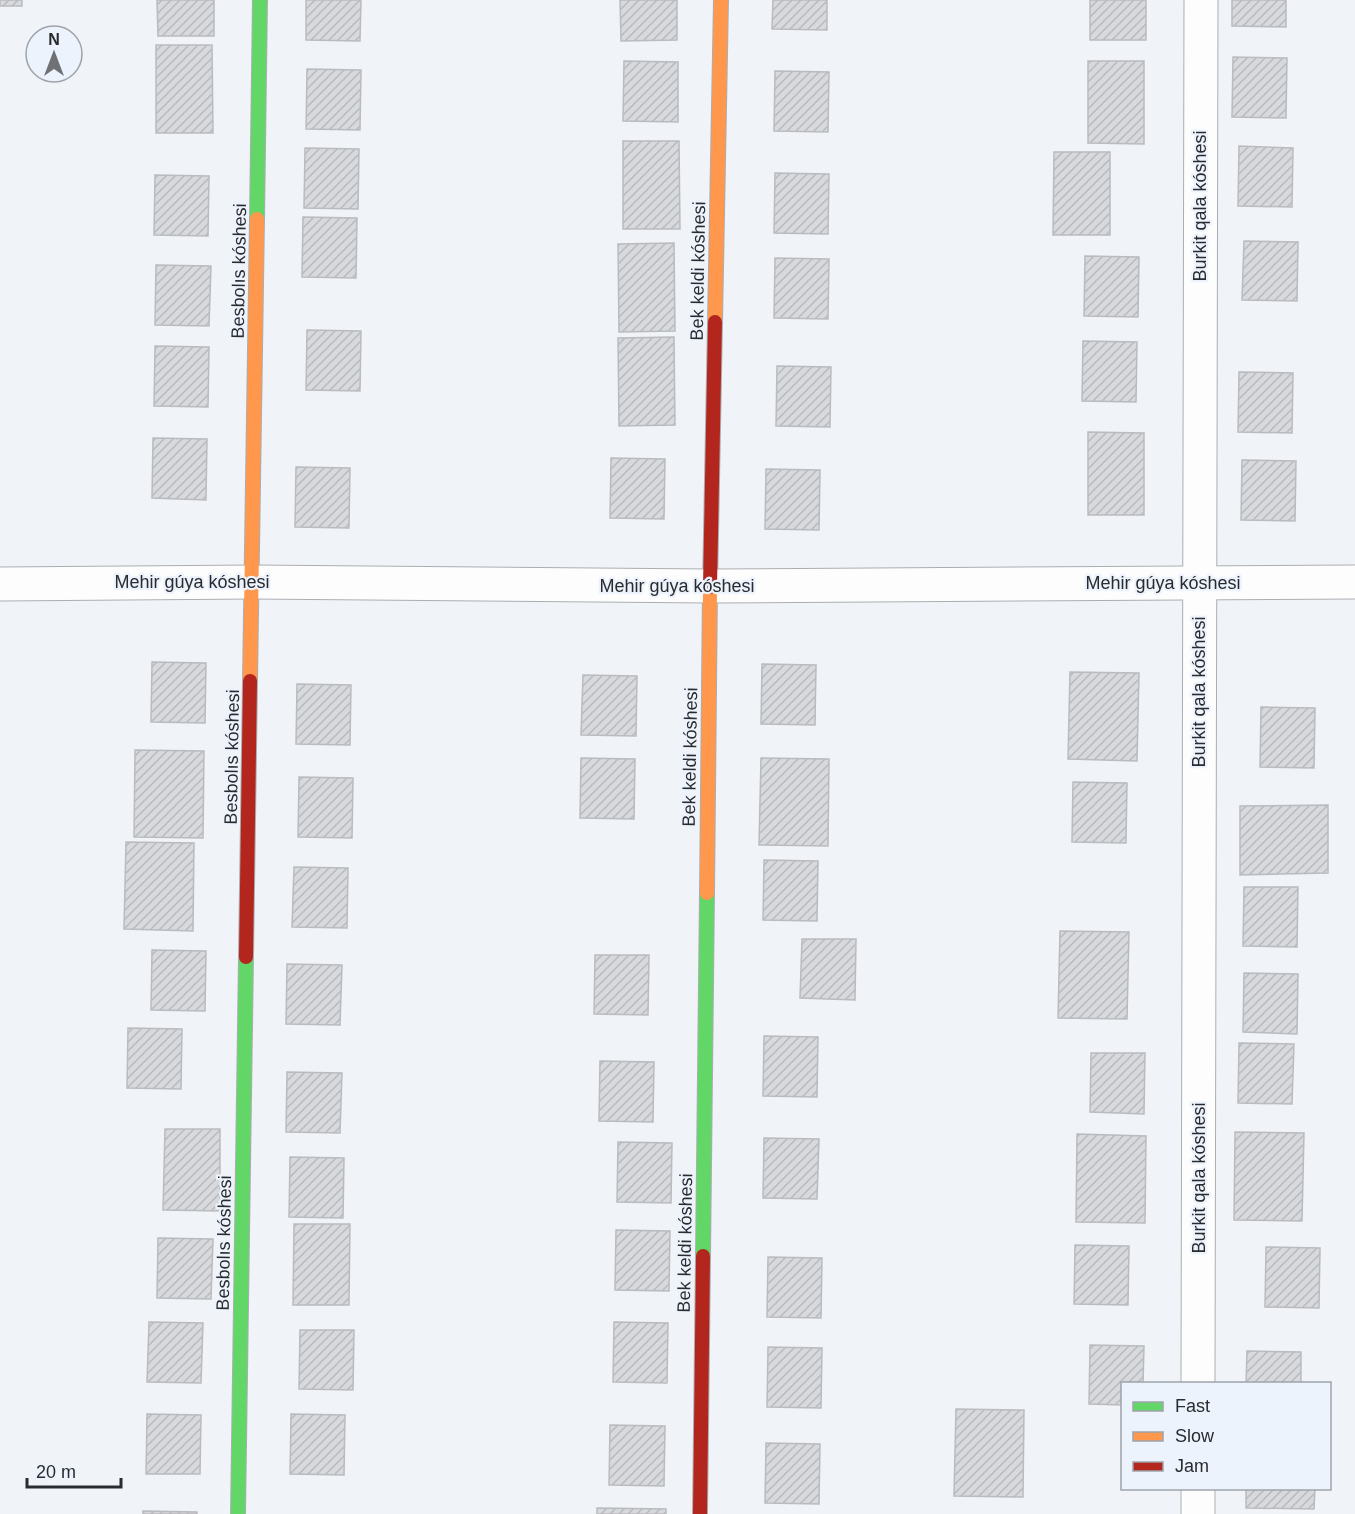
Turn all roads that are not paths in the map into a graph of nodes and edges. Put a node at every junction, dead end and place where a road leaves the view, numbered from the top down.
1 (261, 0) edge
2 (721, 0) edge
3 (1201, 0) edge
4 (252, 582) junction
5 (1199, 582) junction
6 (1355, 582) edge
7 (0, 584) edge
8 (710, 586) junction
9 (1198, 1382) edge
10 (1198, 1490) edge
11 (238, 1514) edge
12 (700, 1514) edge
13 (1198, 1514) edge

1 - 4 street, Besbolıs kóshesi
2 - 8 street, Bek keldi kóshesi
3 - 5 street, Burkit qala kóshesi
4 - 7 street, Mehir gúyа kóshesi
4 - 8 street, Mehir gúyа kóshesi
4 - 11 street, Besbolıs kóshesi
5 - 6 street, Mehir gúyа kóshesi
5 - 8 street, Mehir gúyа kóshesi
5 - 9 street, Burkit qala kóshesi
8 - 12 street, Bek keldi kóshesi
10 - 13 street

